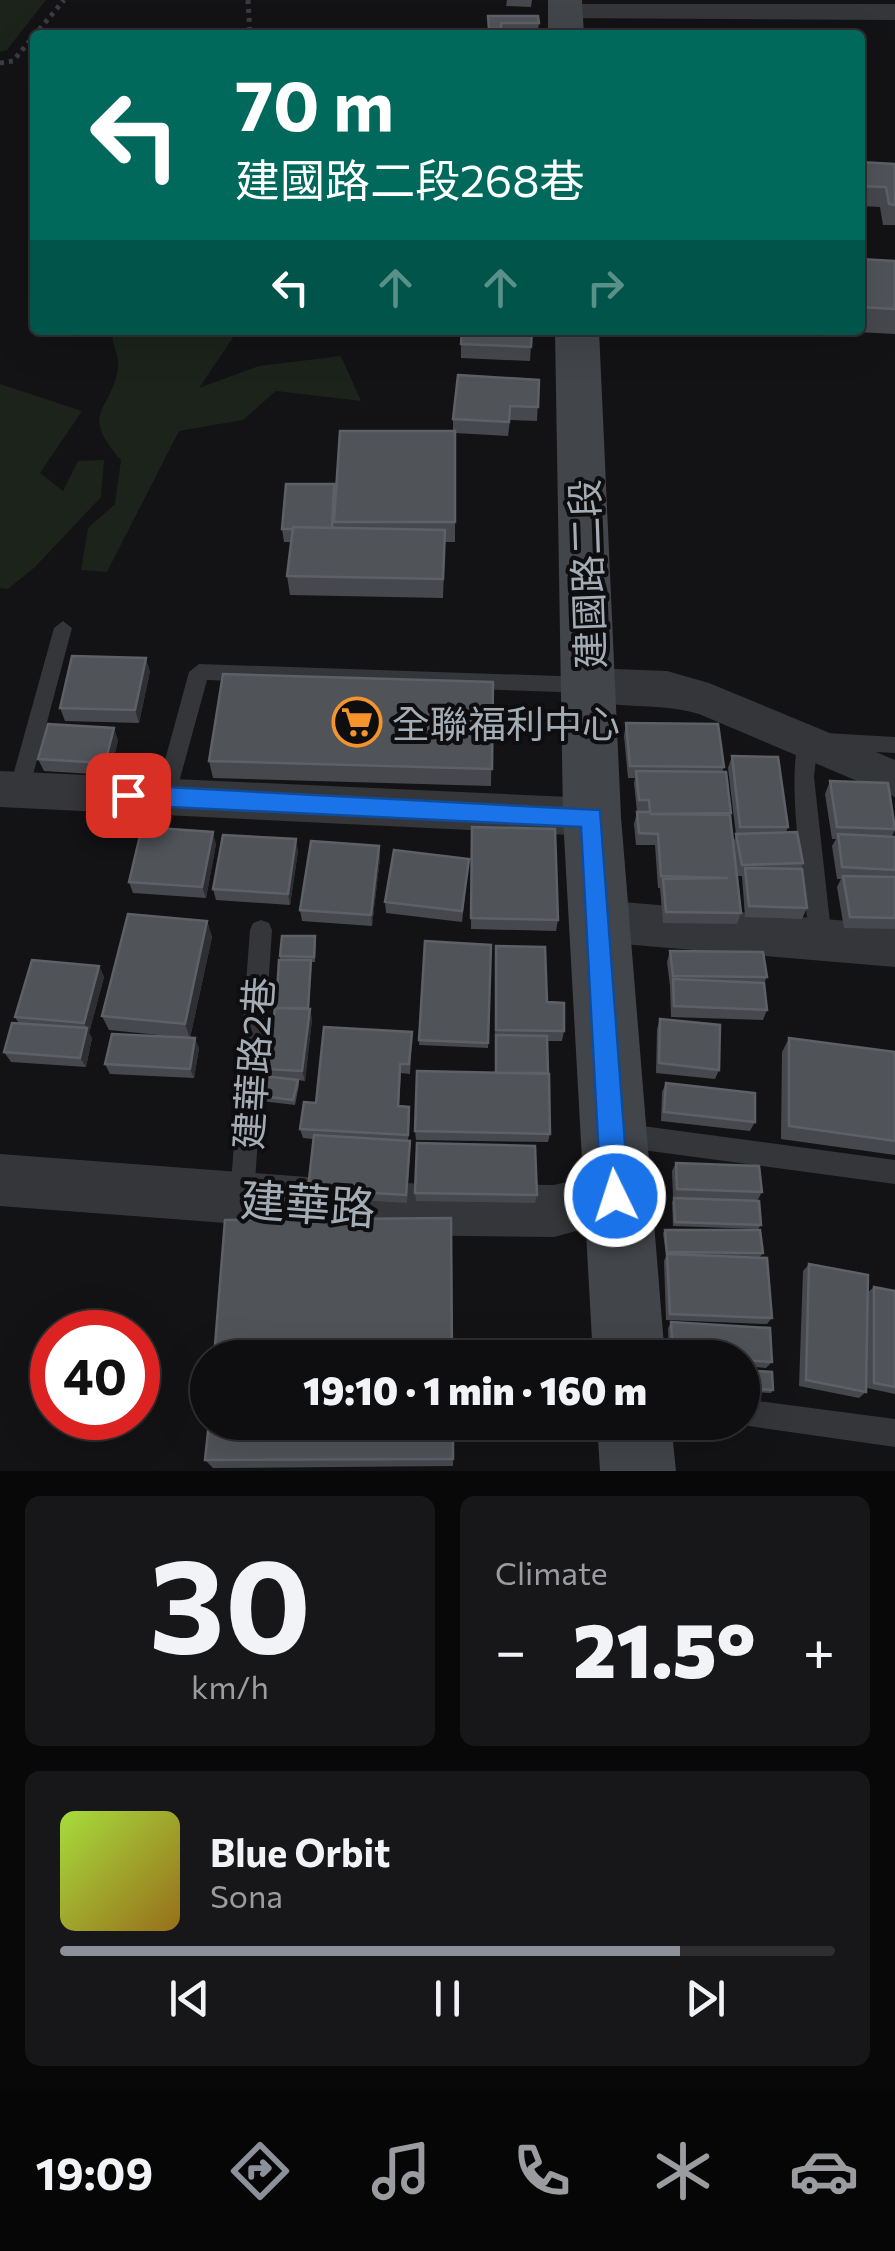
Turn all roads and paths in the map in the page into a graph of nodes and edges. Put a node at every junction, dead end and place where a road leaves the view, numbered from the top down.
1 (64, 0) edge
2 (248, 0) edge
3 (895, 12) edge
4 (566, 16) edge
5 (39, 30) edge
6 (250, 30) edge
7 (30, 41) edge
8 (0, 63) edge
9 (577, 335) edge
10 (63, 628) dead end
11 (590, 685) junction
12 (808, 740) junction
13 (895, 746) edge
14 (895, 780) edge
15 (9, 790) edge
16 (165, 797) junction
17 (592, 817) junction
18 (599, 921) junction
19 (261, 930) dead end
20 (820, 941) junction
21 (895, 946) edge
22 (610, 1133) junction
23 (895, 1172) edge
24 (0, 1180) edge
25 (242, 1196) junction
26 (615, 1196) junction
27 (627, 1340) edge
28 (760, 1415) edge
29 (895, 1434) edge
30 (635, 1440) edge
31 (638, 1471) edge

1 - 5 path
2 - 6 path
3 - 4 street
7 - 8 path
9 - 11 street, 建國路二段
10 - 15 lane
11 - 12 street
11 - 16 lane
11 - 17 street, 建國路二段
12 - 13 lane
12 - 14 street
12 - 20 lane
15 - 16 street
16 - 17 street
17 - 18 street, 建國路二段
18 - 20 street
18 - 22 street, 建國路二段
19 - 25 lane, 建華路2巷
20 - 21 street
22 - 23 lane
22 - 26 street, 建國路二段
24 - 25 street, 建華路
25 - 26 street, 建華路
26 - 27 street, 建國路二段
28 - 29 lane
30 - 31 street

